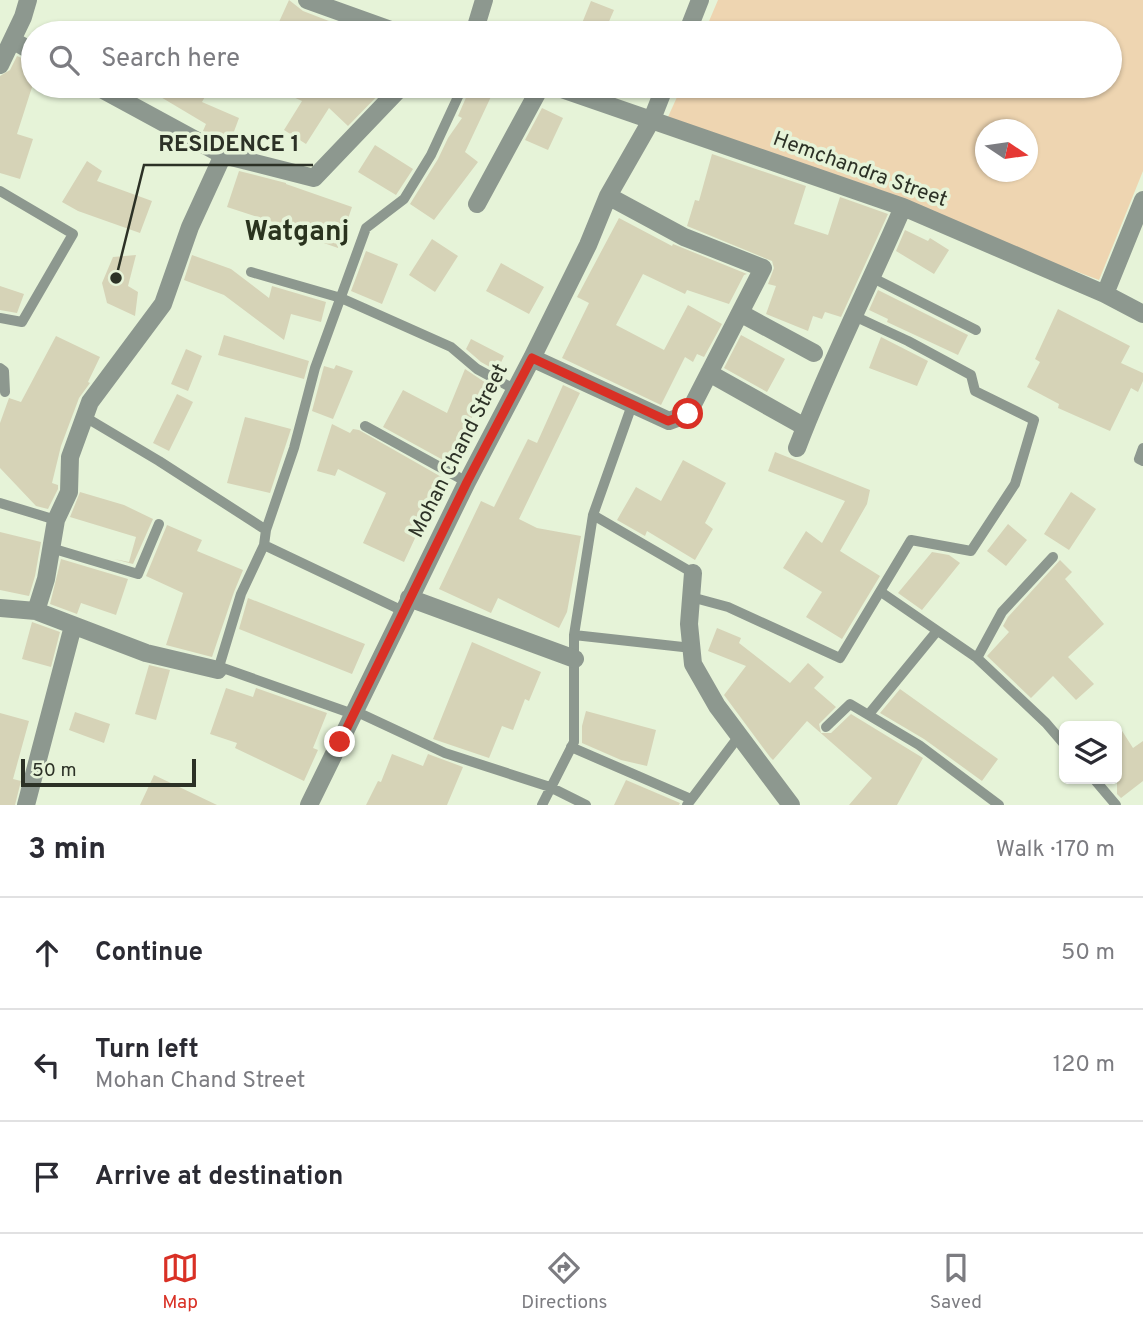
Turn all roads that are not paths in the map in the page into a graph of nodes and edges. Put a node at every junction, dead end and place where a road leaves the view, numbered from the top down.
1 (29, 0) edge
2 (307, 0) edge
3 (484, 0) edge
4 (700, 0) edge
5 (366, 21) edge
6 (478, 21) edge
7 (692, 21) edge
8 (12, 40) junction
9 (21, 45) edge
10 (0, 65) edge
11 (118, 98) edge
12 (391, 98) edge
13 (457, 98) edge
14 (534, 98) edge
15 (589, 98) edge
16 (660, 98) edge
17 (652, 119) junction
18 (223, 155) junction
19 (0, 191) edge
20 (608, 196) junction
21 (1143, 200) edge
22 (477, 204) dead end
23 (903, 207) junction
24 (251, 272) dead end
25 (873, 278) junction
26 (1105, 294) junction
27 (341, 298) junction
28 (740, 313) junction
29 (1143, 314) edge
30 (852, 315) junction
31 (0, 318) edge
32 (976, 330) dead end
33 (814, 353) dead end
34 (532, 358) junction
35 (0, 368) edge
36 (709, 373) junction
37 (514, 389) junction
38 (5, 392) dead end
39 (632, 405) junction
40 (85, 417) junction
41 (365, 426) dead end
42 (805, 426) junction
43 (797, 448) dead end
44 (1143, 448) edge
45 (1143, 461) edge
46 (467, 482) junction
47 (0, 503) edge
48 (593, 515) junction
49 (56, 520) junction
50 (159, 524) dead end
51 (266, 530) junction
52 (264, 545) junction
53 (51, 548) junction
54 (1053, 557) dead end
55 (693, 573) joint
56 (881, 592) junction
57 (691, 597) junction
58 (406, 604) junction
59 (0, 608) edge
60 (36, 611) junction
61 (74, 626) junction
62 (937, 631) junction
63 (574, 635) junction
64 (692, 648) junction
65 (977, 658) junction
66 (575, 659) junction
67 (218, 670) junction
68 (354, 712) junction
69 (869, 714) junction
70 (826, 727) dead end
71 (739, 736) junction
72 (1059, 738) edge
73 (571, 747) junction
74 (1098, 784) edge
75 (550, 787) junction
76 (689, 802) edge
77 (26, 805) edge
78 (309, 805) edge
79 (542, 805) edge
80 (586, 805) edge
81 (791, 805) edge
82 (999, 805) edge
83 (1116, 805) edge

1 - 8 street
2 - 5 street
3 - 6 street
4 - 7 street
8 - 9 street
8 - 10 street
11 - 18 street
12 - 18 street
13 - 27 lane
14 - 22 street
15 - 17 street, Hemchandra Street
16 - 17 street, Mohan Chand Street
17 - 20 street, Mohan Chand Street
17 - 23 street, Hemchandra Street
18 - 40 street
19 - 31 lane
20 - 28 street
20 - 34 street, Mohan Chand Street
21 - 26 street
23 - 25 street
23 - 26 street, Hemchandra Street
24 - 27 lane
25 - 30 street
25 - 32 lane
26 - 29 street, Hemchandra Street
27 - 37 lane
27 - 51 lane
28 - 33 street
28 - 36 street
30 - 42 street
30 - 56 lane
34 - 37 street, Mohan Chand Street
34 - 39 street
35 - 38 lane
36 - 39 street
36 - 42 street
37 - 46 street, Mohan Chand Street
39 - 48 lane
40 - 49 street
40 - 51 lane
41 - 46 lane
42 - 43 street
44 - 45 lane
46 - 58 street, Mohan Chand Street
47 - 49 lane
48 - 55 lane
48 - 63 lane
49 - 53 street
50 - 53 lane
51 - 52 lane
52 - 58 lane
52 - 67 lane
53 - 60 street
54 - 65 lane
55 - 57 street
56 - 57 lane
56 - 62 lane
57 - 64 street
58 - 66 street
58 - 68 street, Mohan Chand Street
59 - 60 street
60 - 61 street
61 - 67 street
61 - 77 street
62 - 65 lane
62 - 69 lane
63 - 64 lane
63 - 66 lane
64 - 71 street
65 - 72 lane
66 - 73 lane
67 - 68 lane
68 - 75 lane
68 - 78 street, Mohan Chand Street
69 - 70 lane
69 - 82 lane
71 - 76 lane
71 - 81 street
73 - 75 lane
73 - 76 lane
74 - 83 lane
75 - 79 lane
75 - 80 lane

